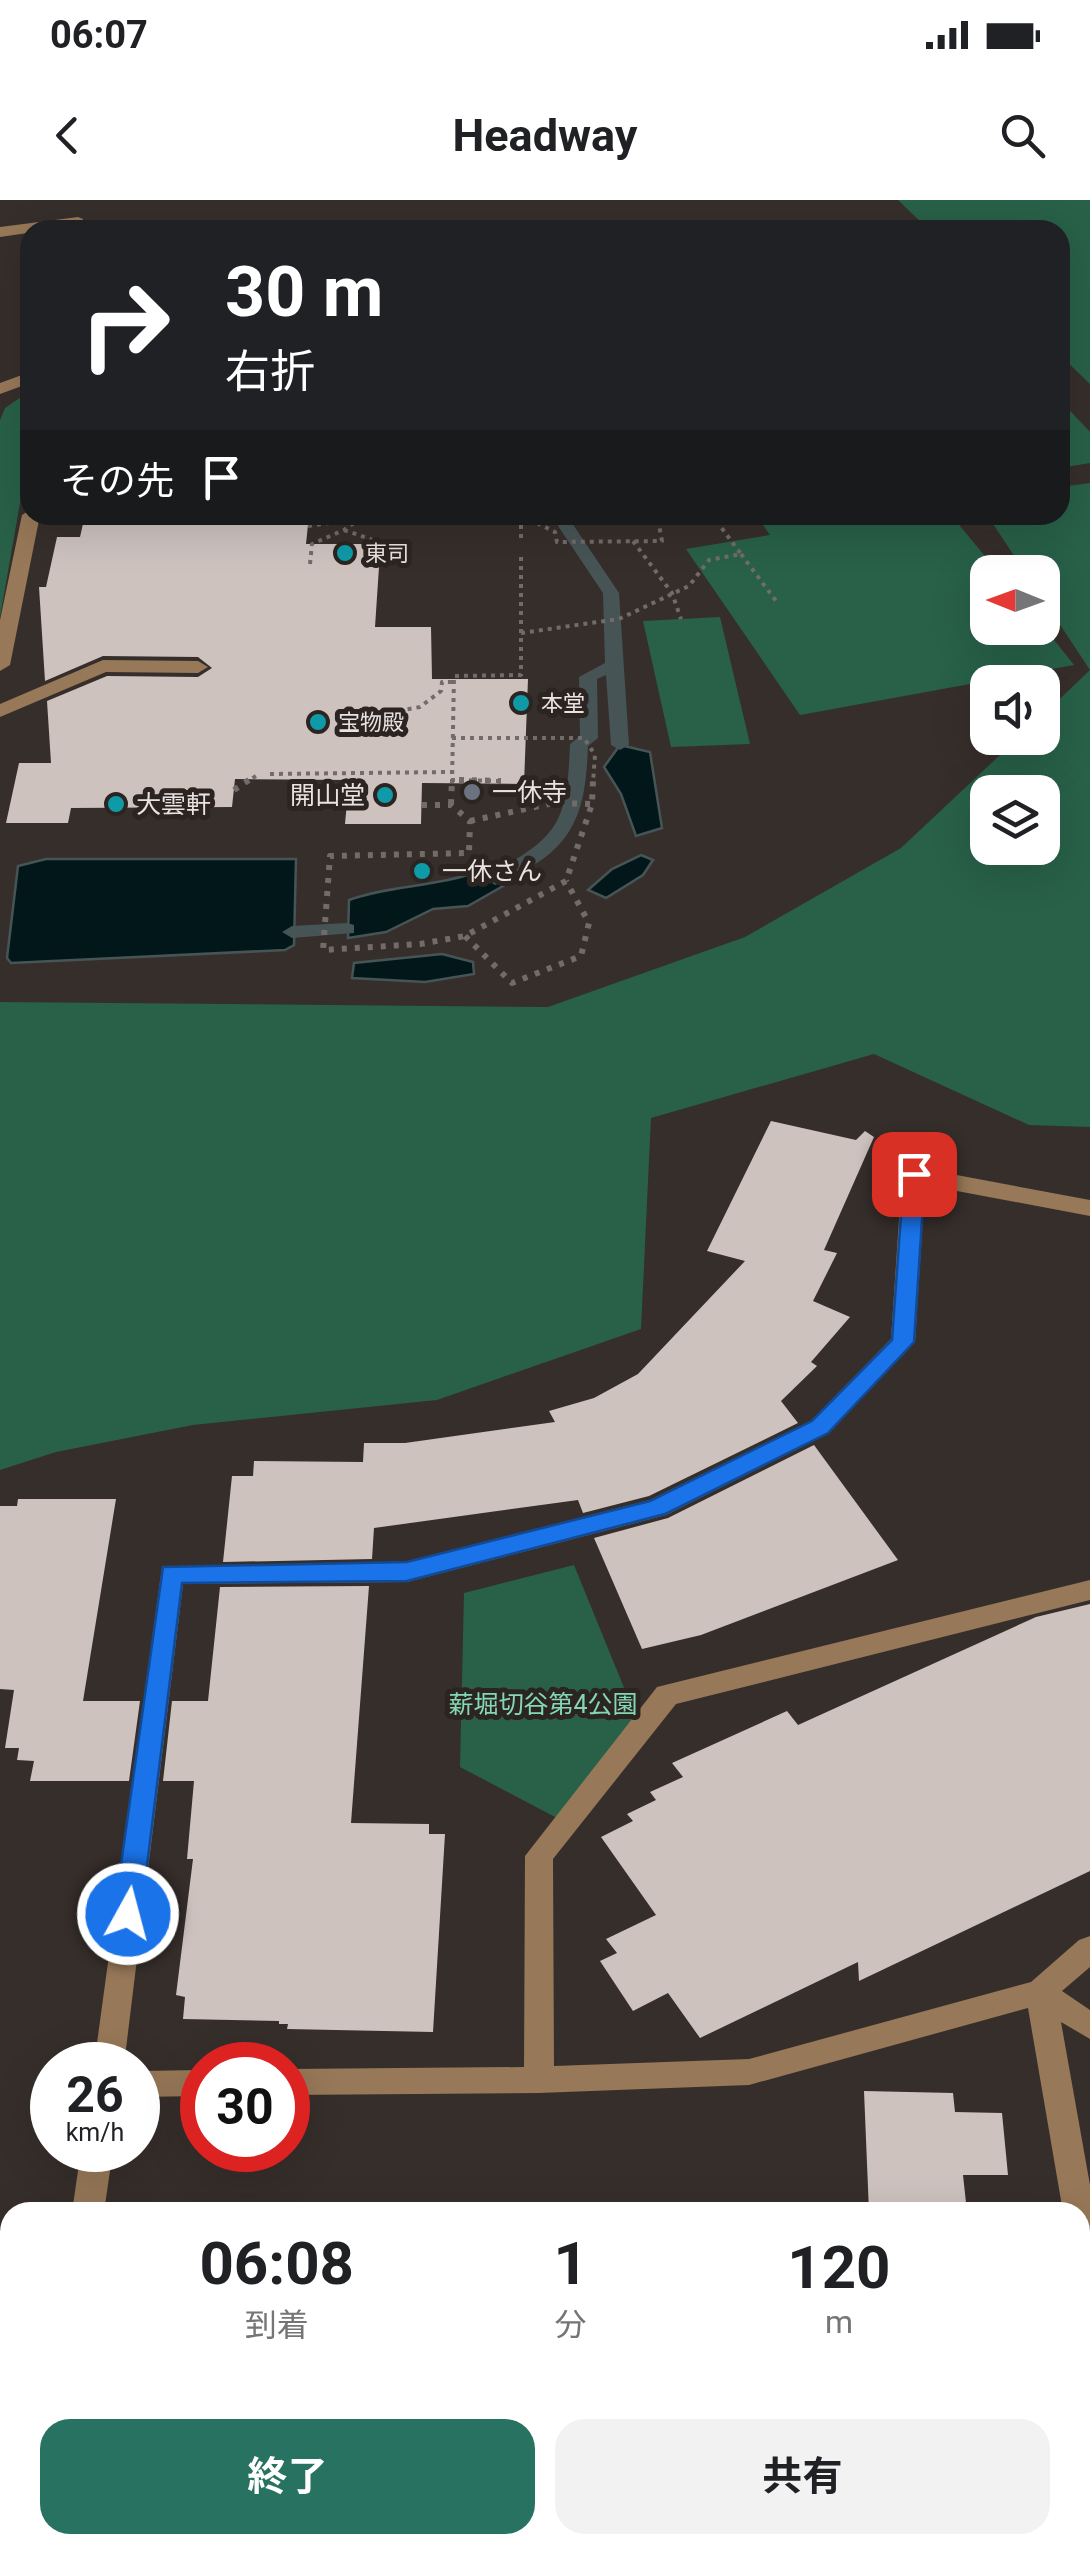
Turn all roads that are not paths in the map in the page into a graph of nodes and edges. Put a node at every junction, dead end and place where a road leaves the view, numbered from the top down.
1 (16, 383) edge
2 (0, 401) edge
3 (29, 525) edge
4 (0, 664) edge
5 (198, 666) dead end
6 (0, 711) edge
7 (1090, 1208) edge
8 (1090, 1590) edge
9 (1090, 1949) edge
10 (1040, 1992) junction
11 (1090, 2026) edge
12 (111, 2042) edge
13 (538, 2080) junction
14 (310, 2082) edge
15 (93, 2172) edge
16 (89, 2202) edge
17 (1077, 2202) edge

1 - 2 street
3 - 4 street
5 - 6 street
7 - 12 street
8 - 13 street
9 - 10 street
10 - 11 street
10 - 13 street
10 - 17 street
13 - 14 street
15 - 16 street

